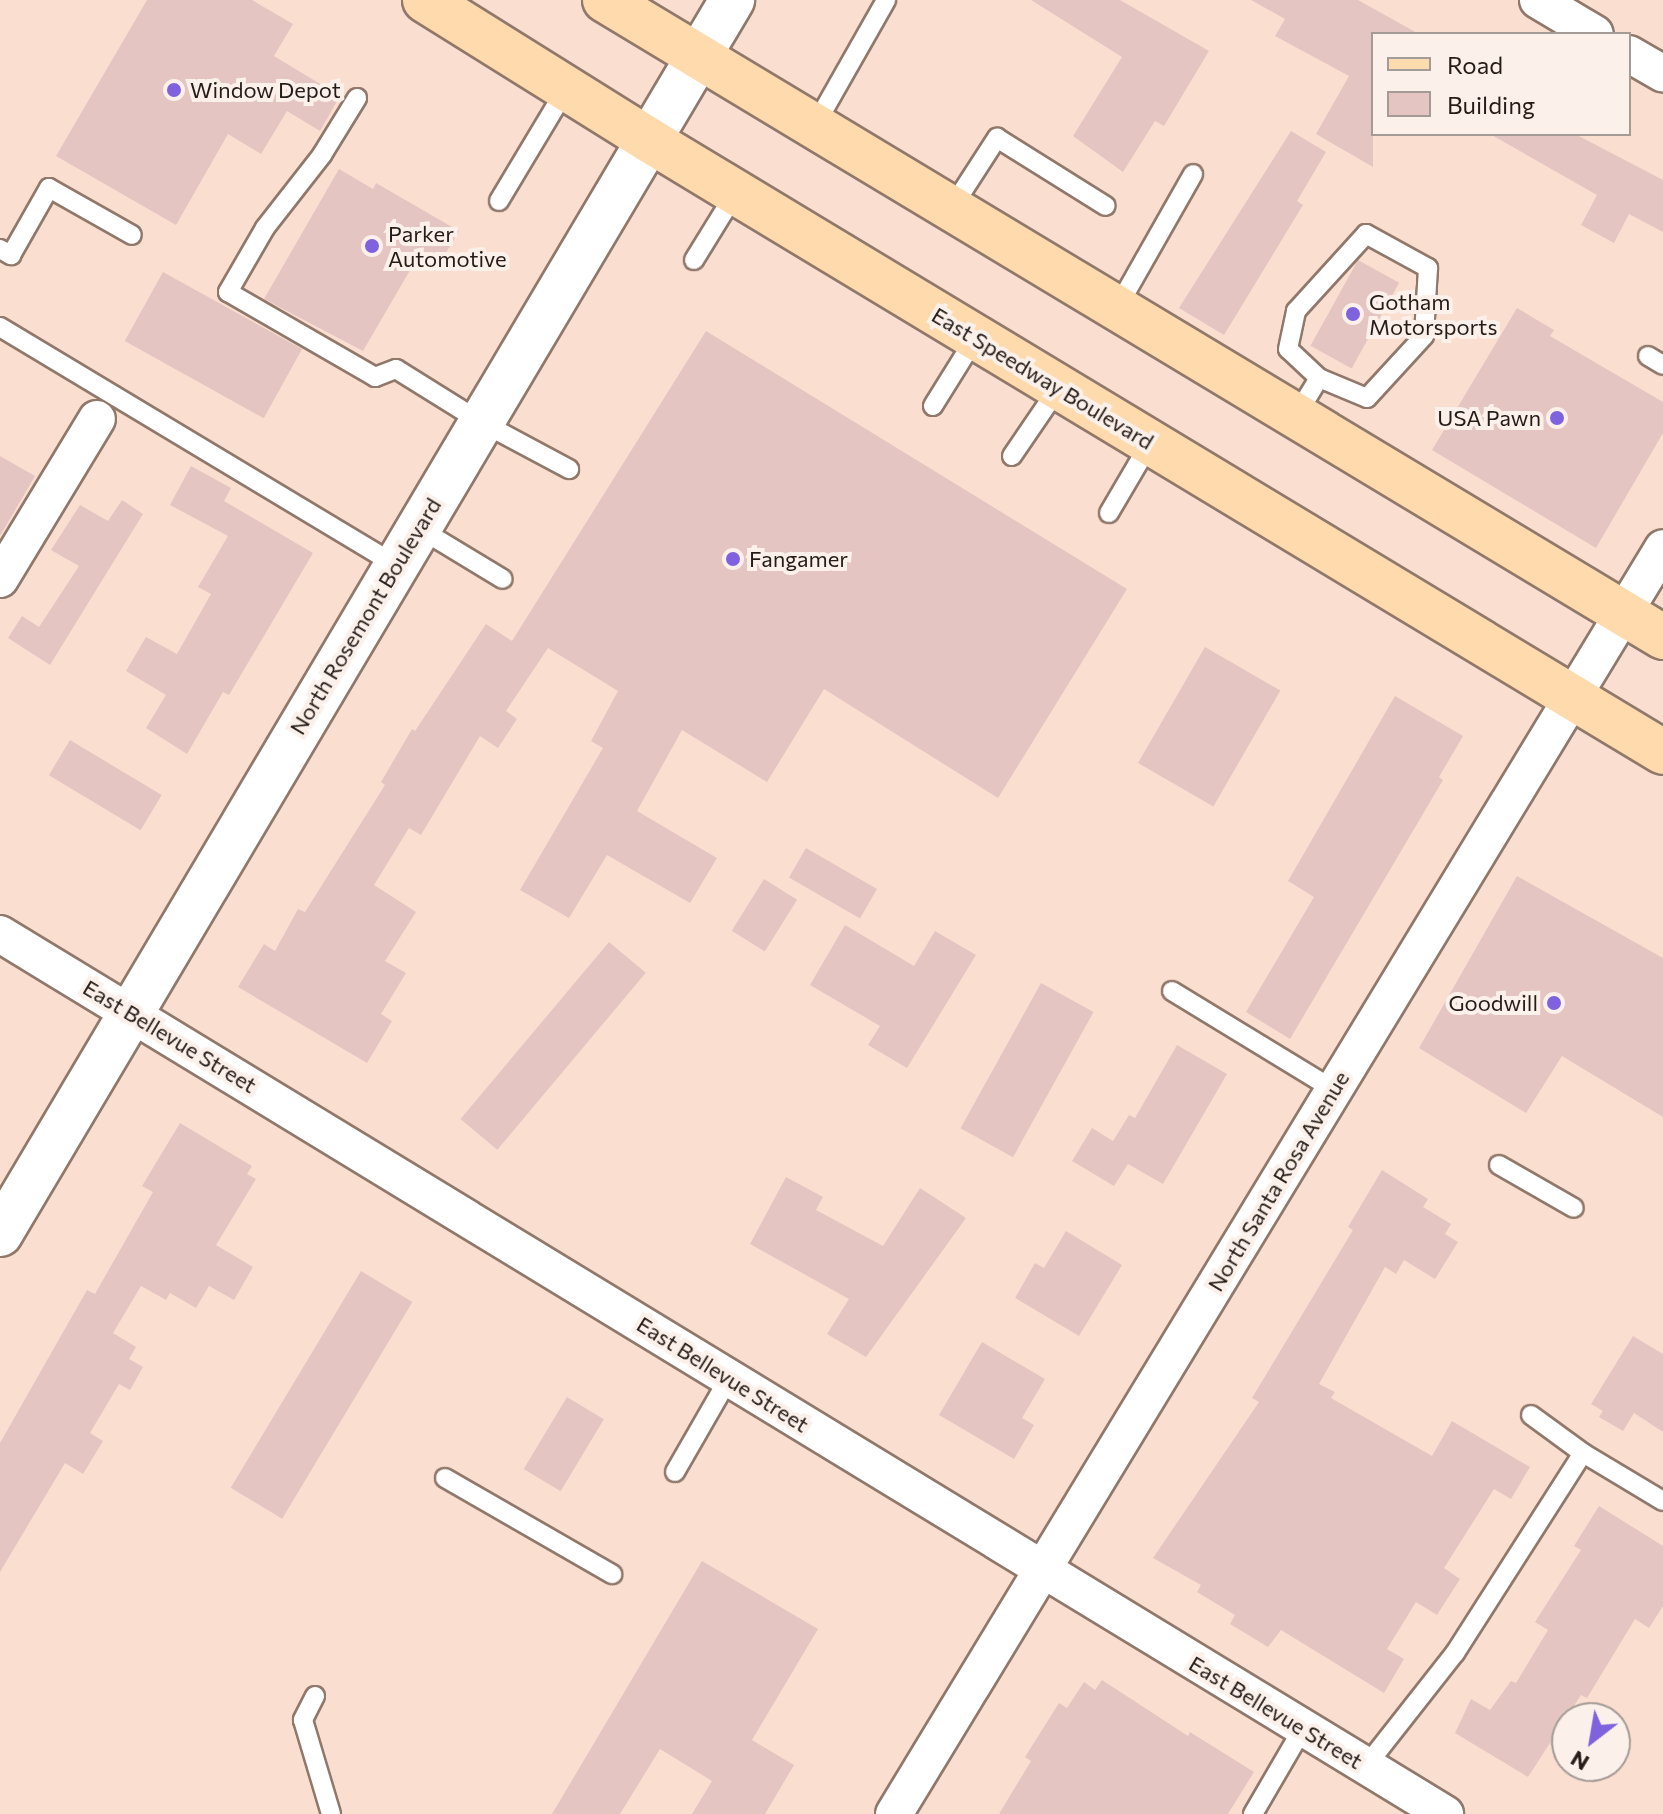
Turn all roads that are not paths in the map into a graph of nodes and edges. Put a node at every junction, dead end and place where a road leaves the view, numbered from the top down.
1 (425, 0) edge
2 (605, 0) edge
3 (732, 0) edge
4 (886, 0) edge
5 (1538, 0) edge
6 (1592, 32) edge
7 (1631, 55) edge
8 (699, 58) junction
9 (1663, 74) edge
10 (566, 89) junction
11 (357, 98) dead end
12 (814, 127) junction
13 (649, 140) junction
14 (1193, 174) dead end
15 (736, 192) junction
16 (499, 201) dead end
17 (1106, 206) dead end
18 (951, 209) junction
19 (132, 235) dead end
20 (0, 249) edge
21 (694, 260) dead end
22 (1117, 308) junction
23 (0, 327) edge
24 (976, 337) junction
25 (1319, 378) junction
26 (1059, 387) junction
27 (933, 406) dead end
28 (1296, 416) junction
29 (97, 419) dead end
30 (481, 422) junction
31 (1150, 443) junction
32 (1012, 456) dead end
33 (569, 469) dead end
34 (1109, 513) dead end
35 (417, 527) junction
36 (1663, 548) edge
37 (396, 565) junction
38 (0, 579) edge
39 (503, 579) dead end
40 (1624, 613) junction
41 (1663, 637) edge
42 (1574, 699) junction
43 (1663, 752) edge
44 (0, 934) edge
45 (1172, 991) dead end
46 (131, 1011) junction
47 (1334, 1090) junction
48 (1499, 1165) dead end
49 (1574, 1208) dead end
50 (0, 1234) edge
51 (729, 1378) junction
52 (1531, 1415) dead end
53 (1583, 1453) junction
54 (675, 1472) dead end
55 (445, 1478) dead end
56 (1663, 1501) edge
57 (1041, 1569) junction
58 (612, 1574) dead end
59 (315, 1696) dead end
60 (1303, 1728) junction
61 (1366, 1766) junction
62 (331, 1814) edge
63 (894, 1814) edge
64 (1253, 1814) edge
65 (1445, 1814) edge

1 - 10 main road, East Speedway Boulevard
2 - 8 main road
3 - 8 street, North Rosemont Boulevard
4 - 12 lane
5 - 6 street
7 - 9 street
8 - 12 main road
8 - 13 street, North Rosemont Boulevard
10 - 13 main road, East Speedway Boulevard
10 - 16 lane
11 - 30 lane
12 - 18 main road
13 - 15 main road, East Speedway Boulevard
13 - 30 street, North Rosemont Boulevard
14 - 22 lane
15 - 21 lane
15 - 24 main road, East Speedway Boulevard
17 - 18 lane
18 - 22 main road
19 - 20 lane
22 - 28 main road
23 - 37 lane
24 - 26 main road, East Speedway Boulevard
24 - 27 lane
25 - 25 lane
25 - 28 lane
26 - 31 main road, East Speedway Boulevard
26 - 32 lane
28 - 40 main road
29 - 38 street
30 - 33 lane
30 - 35 street, North Rosemont Boulevard
31 - 34 lane
31 - 42 main road, East Speedway Boulevard
35 - 37 street, North Rosemont Boulevard
35 - 39 lane
36 - 40 street, North Santa Rosa Avenue
37 - 46 street, North Rosemont Boulevard
40 - 41 main road
40 - 42 street, North Santa Rosa Avenue
42 - 43 main road, East Speedway Boulevard
42 - 47 street, North Santa Rosa Avenue
44 - 46 street, East Bellevue Street
45 - 47 lane
46 - 50 street, North Rosemont Boulevard
46 - 51 street, East Bellevue Street
47 - 57 street, North Santa Rosa Avenue
48 - 49 lane
51 - 54 lane
51 - 57 street, East Bellevue Street
52 - 53 lane
53 - 56 lane
53 - 61 lane
55 - 58 lane
57 - 60 street, East Bellevue Street
57 - 63 street, North Santa Rosa Avenue
59 - 62 lane
60 - 61 street, East Bellevue Street
60 - 64 lane
61 - 65 street, East Bellevue Street

